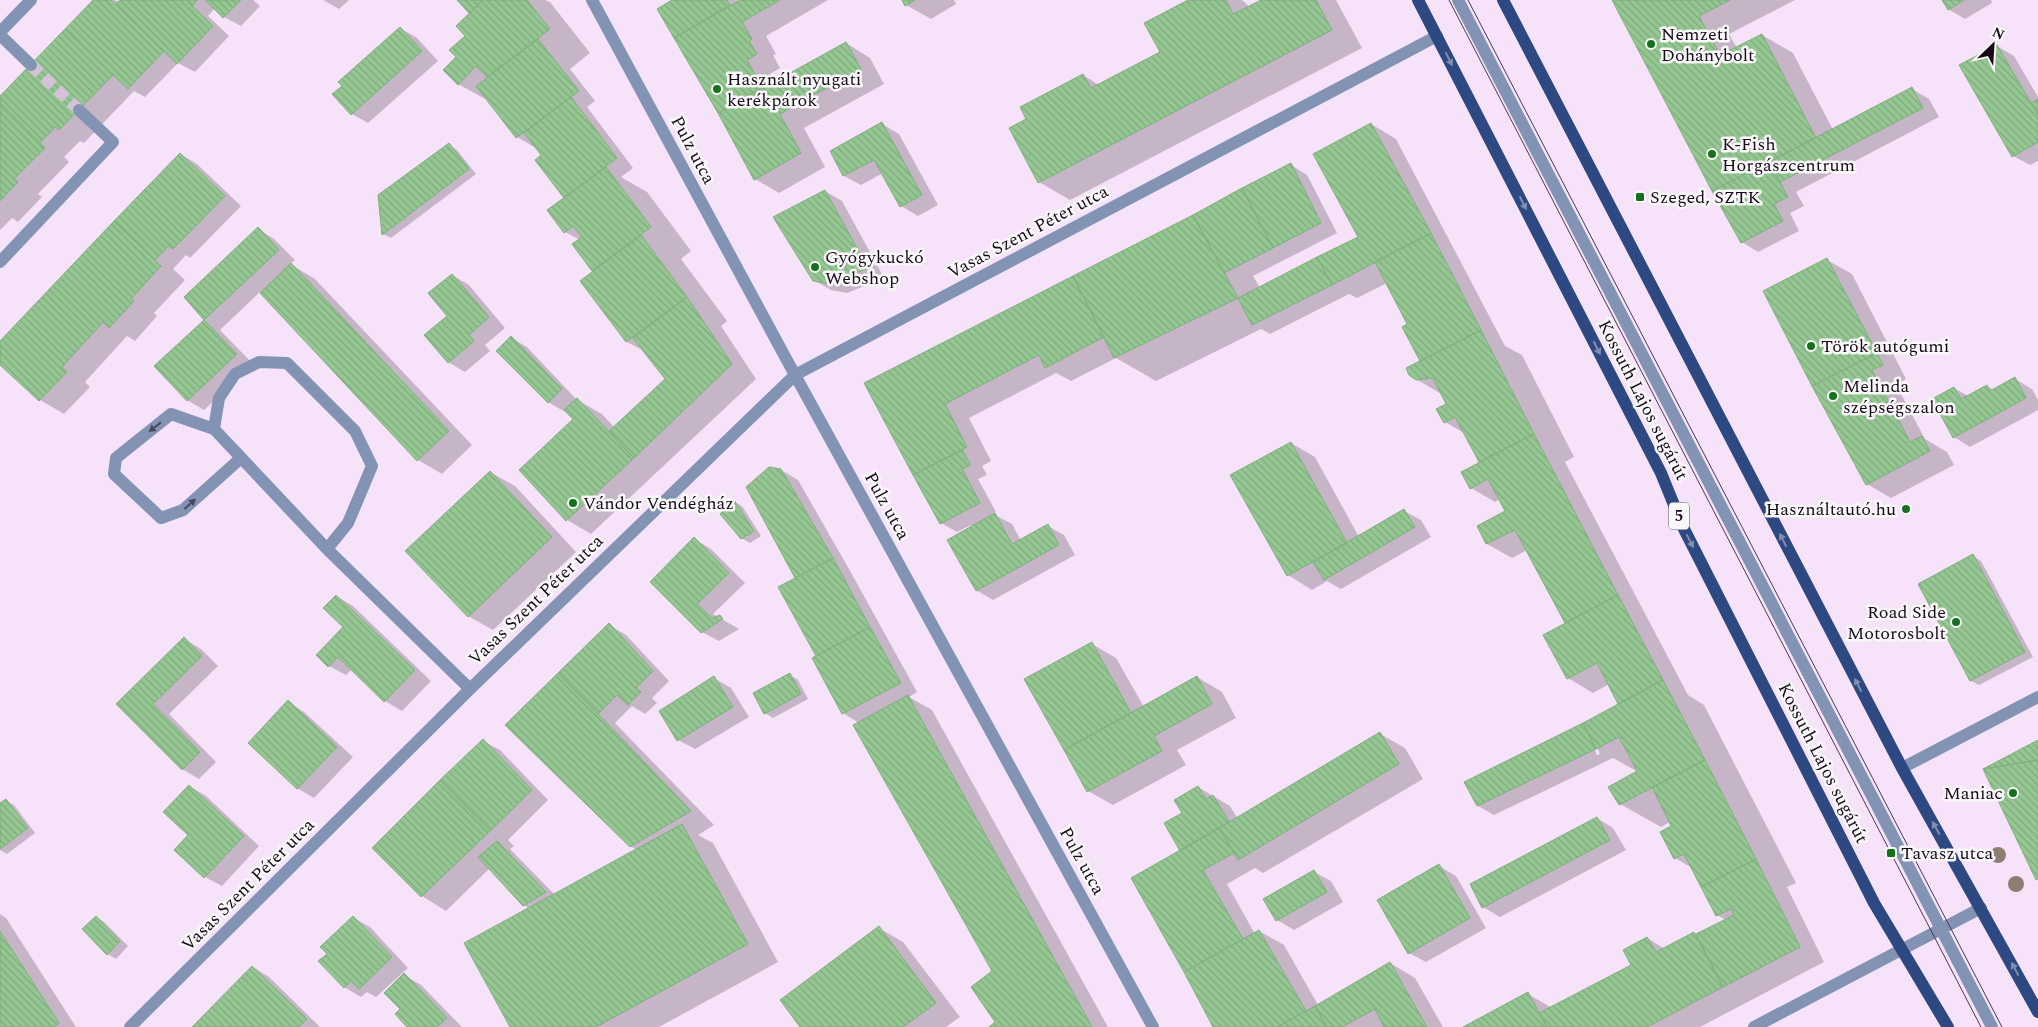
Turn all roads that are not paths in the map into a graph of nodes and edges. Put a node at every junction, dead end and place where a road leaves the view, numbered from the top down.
1 (31, 0) edge
2 (592, 0) edge
3 (1418, 0) edge
4 (1458, 0) edge
5 (1506, 1) edge
6 (0, 34) edge
7 (1437, 36) junction
8 (31, 65) tunnel mouth
9 (79, 110) tunnel mouth
10 (0, 262) edge
11 (795, 375) junction
12 (214, 429) junction
13 (241, 458) junction
14 (327, 549) junction
15 (470, 689) junction
16 (2038, 697) edge
17 (1902, 768) junction
18 (1981, 908) junction
19 (1941, 929) junction
20 (1903, 950) junction
21 (2038, 1012) edge
22 (130, 1027) edge
23 (1153, 1027) edge
24 (1754, 1027) edge
25 (1948, 1027) edge
26 (1992, 1027) edge

1 - 6 street
2 - 11 street, Pulz utca
3 - 7 main road, Kossuth Lajos sugárút / 5
4 - 19 street, Kossuth Lajos sugárút
17 -> 5 main road
6 - 8 street
7 - 11 street, Vasas Szent Péter utca
7 -> 20 main road, Kossuth Lajos sugárút / 5
9 - 10 street
11 - 15 street, Vasas Szent Péter utca
11 - 23 street, Pulz utca
12 - 13 street
12 -> 13 street
12 - 14 street
13 - 14 street
14 - 15 street
15 - 22 street, Vasas Szent Péter utca
16 - 17 street
18 -> 17 main road
18 - 19 street
21 -> 18 main road
19 - 20 street
19 - 26 street, Kossuth Lajos sugárút
20 - 24 street
20 - 25 main road, Kossuth Lajos sugárút / 5

